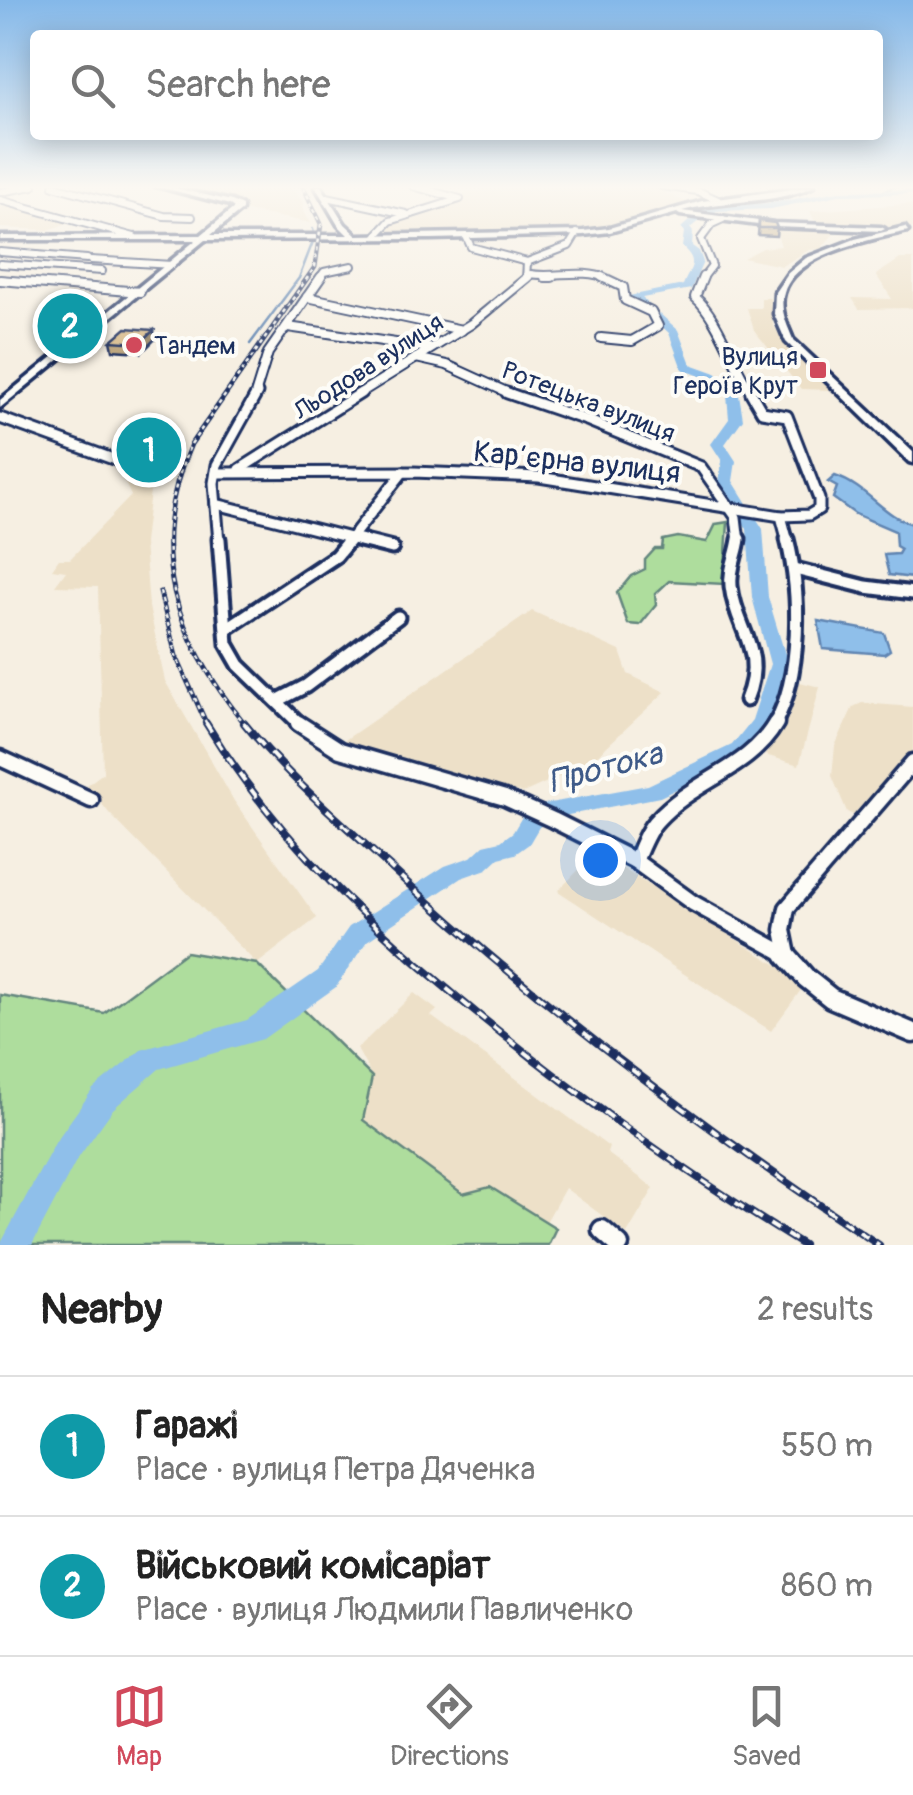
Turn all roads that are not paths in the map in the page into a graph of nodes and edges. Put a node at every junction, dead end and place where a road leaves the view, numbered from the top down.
1 (196, 244) edge
2 (470, 244) edge
3 (570, 244) edge
4 (703, 244) edge
5 (847, 244) edge
6 (0, 252) edge
7 (528, 262) junction
8 (0, 264) edge
9 (172, 266) junction
10 (352, 266) dead end
11 (102, 271) dead end
12 (530, 274) junction
13 (0, 280) edge
14 (140, 292) junction
15 (307, 298) junction
16 (288, 327) junction
17 (462, 330) junction
18 (601, 338) dead end
19 (429, 348) junction
20 (416, 358) junction
21 (0, 405) edge
22 (0, 418) edge
23 (913, 460) edge
24 (146, 470) dead end
25 (403, 472) junction
26 (216, 473) junction
27 (216, 504) junction
28 (741, 509) junction
29 (780, 516) junction
30 (351, 539) junction
31 (392, 548) dead end
32 (796, 569) junction
33 (913, 593) edge
34 (398, 618) dead end
35 (229, 627) junction
36 (746, 700) dead end
37 (276, 701) junction
38 (0, 758) edge
39 (913, 762) edge
40 (91, 800) dead end
41 (635, 861) junction
42 (788, 955) junction
43 (913, 1034) edge
44 (602, 1230) dead end
45 (619, 1245) edge

1 - 9 street
2 - 7 street
3 - 7 street
4 - 29 street
5 - 23 street
6 - 9 street
7 - 12 street
8 - 11 street
9 - 14 street
10 - 15 street
12 - 17 street, Льодова вулиця
12 - 18 street
13 - 14 street
14 - 21 street
15 - 16 street
15 - 17 street
16 - 19 street
16 - 26 street
17 - 19 street, Льодова вулиця
19 - 20 street, Льодова вулиця
20 - 26 street, Льодова вулиця
20 - 28 street, Ротецька вулиця
22 - 24 street
25 - 26 street, Карʼєрна вулиця
25 - 28 street, Карʼєрна вулиця
25 - 30 street
26 - 27 street
27 - 30 street
27 - 35 street
28 - 29 street, Карʼєрна вулиця
28 - 36 street
29 - 32 street
30 - 31 street
30 - 35 street
32 - 33 street
32 - 41 street
34 - 37 street
35 - 37 street
37 - 41 street
38 - 40 street
39 - 42 street
41 - 42 street
42 - 43 street
44 - 45 street

